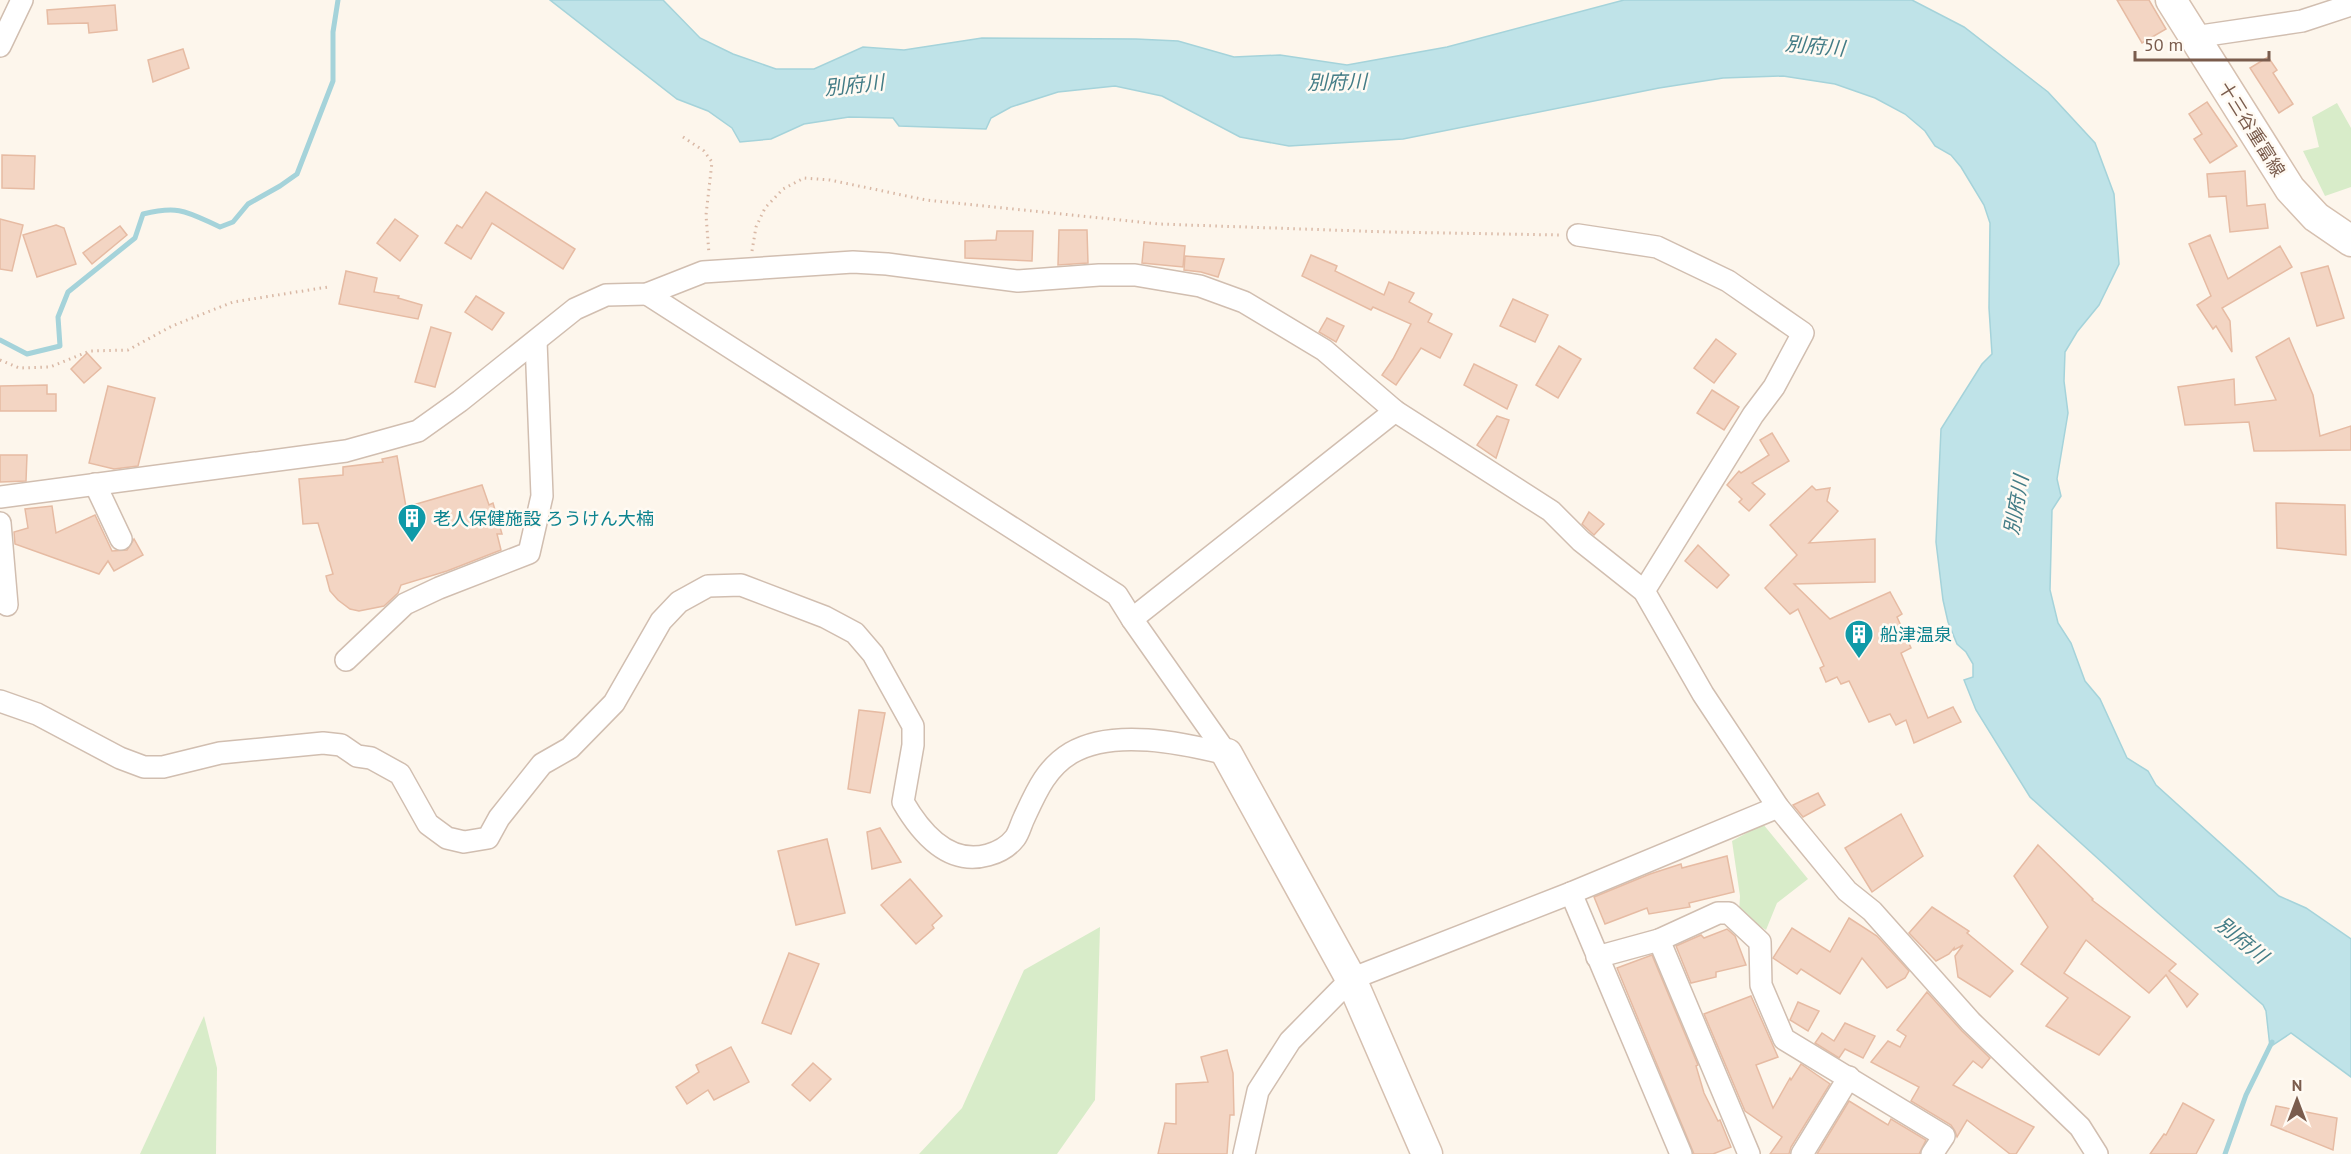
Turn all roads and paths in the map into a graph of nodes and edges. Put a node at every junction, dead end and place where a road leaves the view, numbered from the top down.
1 (22, 0) edge
2 (2171, 0) edge
3 (2351, 5) edge
4 (2194, 37) junction
5 (0, 46) edge
6 (683, 137) dead end
7 (1578, 236) joint
8 (2351, 241) edge
9 (750, 267) junction
10 (711, 271) junction
11 (328, 287) dead end
12 (647, 294) junction
13 (536, 341) junction
14 (0, 360) edge
15 (1395, 411) junction
16 (95, 484) junction
17 (0, 497) edge
18 (0, 523) edge
19 (121, 539) dead end
20 (1644, 591) junction
21 (7, 605) dead end
22 (1132, 619) junction
23 (346, 660) dead end
24 (0, 701) edge
25 (1227, 754) junction
26 (1778, 807) junction
27 (1571, 893) junction
28 (1659, 940) junction
29 (1597, 957) junction
30 (1351, 979) junction
31 (1849, 1077) junction
32 (2094, 1153) edge
33 (1244, 1154) edge
34 (1427, 1154) edge
35 (1681, 1154) edge
36 (1749, 1154) edge
37 (1802, 1154) edge
38 (1932, 1154) edge

1 - 5 street
2 - 4 street, 十三谷重富線
3 - 4 street
4 - 8 street, 十三谷重富線
6 - 10 path
7 - 9 path
7 - 20 street
9 - 10 street
9 - 15 street
10 - 12 street
11 - 14 path
12 - 13 street
12 - 22 street
13 - 16 street
13 - 23 street
15 - 20 street
15 - 22 street
16 - 17 street
16 - 19 street
18 - 21 street
20 - 26 street
22 - 25 street
24 - 25 street
25 - 30 street
26 - 27 street
26 - 32 street
27 - 29 street
27 - 30 street
28 - 29 street
28 - 31 street
28 - 36 street
29 - 35 street
30 - 33 street
30 - 34 street
31 - 37 street
31 - 38 street

